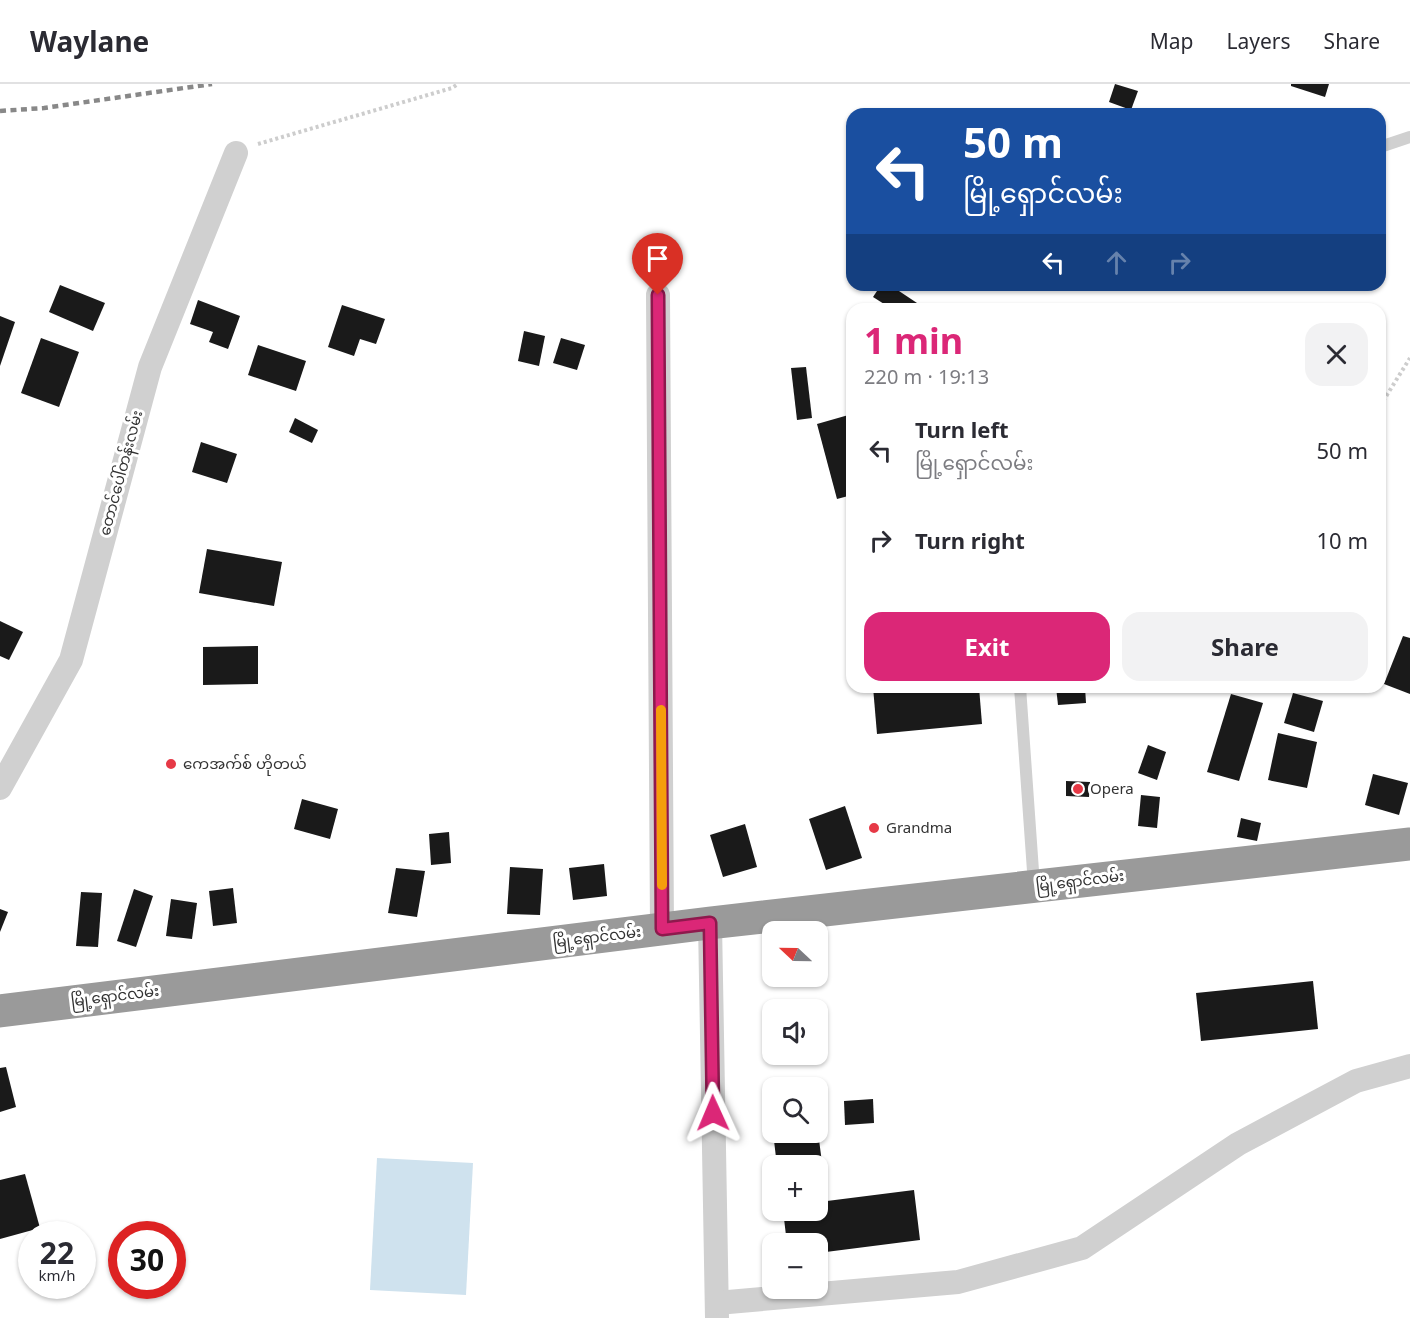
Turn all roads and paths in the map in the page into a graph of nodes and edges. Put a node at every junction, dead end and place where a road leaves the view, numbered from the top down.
1 (458, 84) edge
2 (1410, 137) edge
3 (1386, 145) edge
4 (236, 153) joint
5 (658, 295) dead end
6 (1410, 358) edge
7 (1386, 396) edge
8 (1020, 693) edge
9 (0, 788) edge
10 (1410, 843) edge
11 (1034, 886) junction
12 (710, 923) junction
13 (662, 929) junction
14 (0, 1011) edge
15 (1410, 1066) edge
16 (717, 1311) edge

1 - 4 path
2 - 3 lane
4 - 9 street, တောင်ပေါ်တန်းလမ်း
5 - 13 street
6 - 7 path
8 - 11 lane
10 - 11 highway, မြို့ရှောင်လမ်း
11 - 12 highway, မြို့ရှောင်လမ်း
12 - 13 highway, မြို့ရှောင်လမ်း
12 - 16 street
13 - 14 highway, မြို့ရှောင်လမ်း
15 - 16 street

